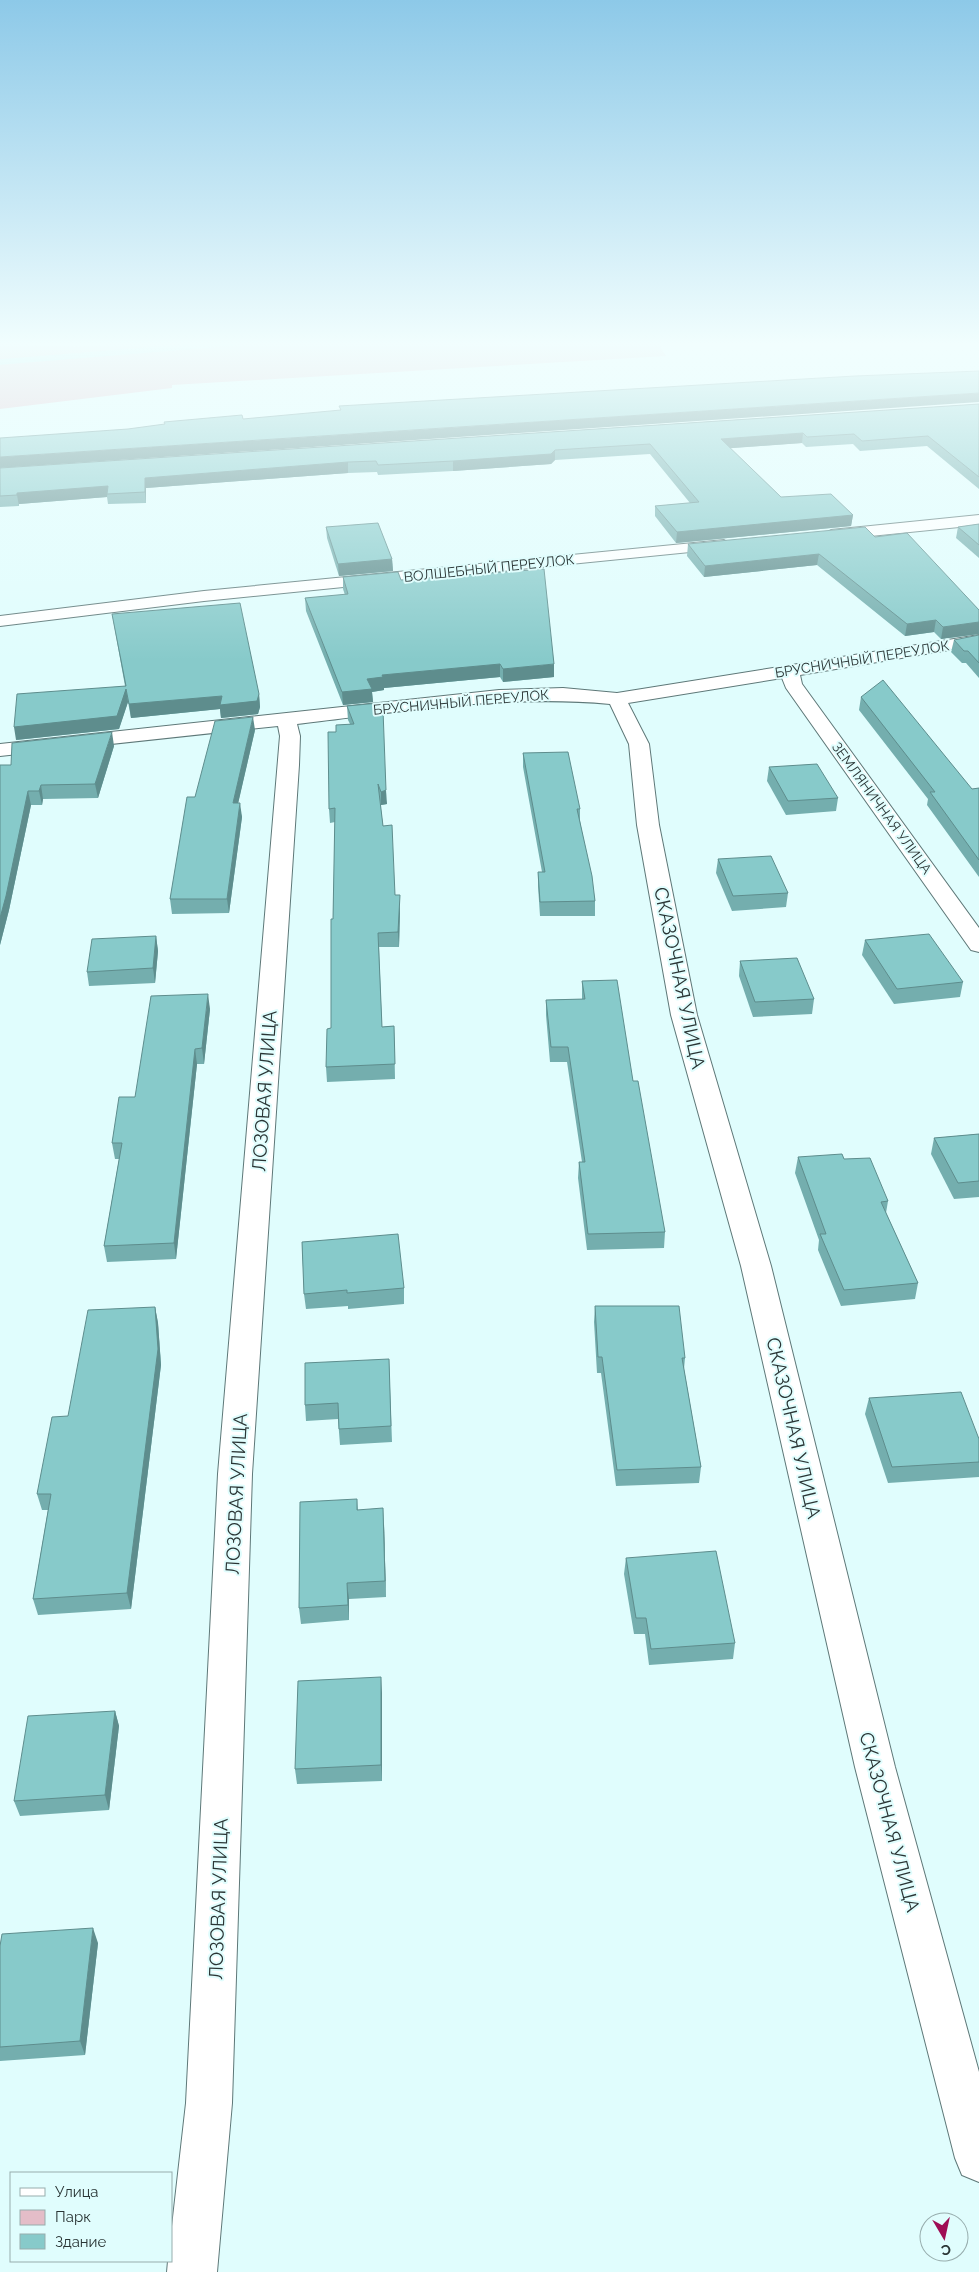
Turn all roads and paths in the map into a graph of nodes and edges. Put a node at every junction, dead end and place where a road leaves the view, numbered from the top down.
1 (979, 520) edge
2 (812, 537) edge
3 (743, 543) edge
4 (0, 621) edge
5 (979, 640) edge
6 (790, 670) junction
7 (617, 699) junction
8 (286, 718) junction
9 (0, 750) edge
10 (979, 944) edge
11 (979, 2158) edge
12 (192, 2272) edge

1 - 2 street
3 - 4 street, ВОЛШЕБНЫЙ ПЕРЕУЛОК
5 - 6 street, БРУСНИЧНЫЙ ПЕРЕУЛОК
6 - 7 street, БРУСНИЧНЫЙ ПЕРЕУЛОК
6 - 10 street, ЗЕМЛЯНИЧНАЯ УЛИЦА
7 - 8 street, БРУСНИЧНЫЙ ПЕРЕУЛОК
7 - 11 street, СКАЗОЧНАЯ УЛИЦА
8 - 9 street, БРУСНИЧНЫЙ ПЕРЕУЛОК
8 - 12 street, ЛОЗОВАЯ УЛИЦА

